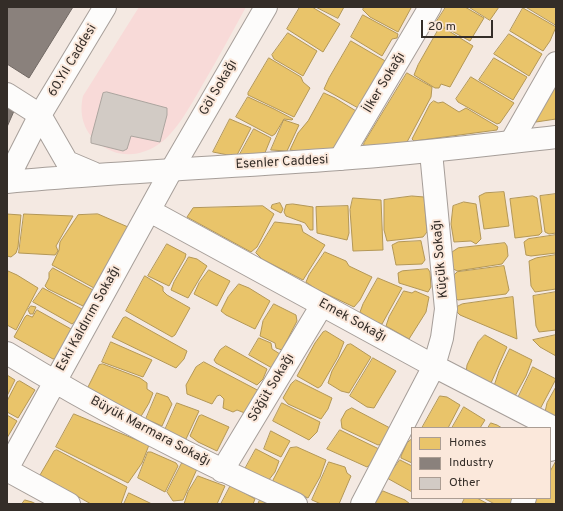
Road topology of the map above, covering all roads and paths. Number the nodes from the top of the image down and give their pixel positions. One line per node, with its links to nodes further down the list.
1 (105, 7): 6 (street, 60.Yıl Caddesi)
2 (266, 7): 11 (street, Göl Sokağı)
3 (430, 7): 10 (street, İlker Sokağı)
4 (556, 63): 8 (street)
5 (7, 94): 6 (street)
6 (40, 115): 12 (street); 13 (street, 60.Yıl Caddesi)
7 (556, 137): 8 (street, Esenler Caddesi)
8 (511, 142): 9 (street, Esenler Caddesi)
9 (431, 152): 10 (street, Esenler Caddesi); 17 (street, Küçük Sokağı)
10 (340, 159): 11 (street, Esenler Caddesi)
11 (172, 169): 12 (street, Esenler Caddesi); 14 (street, Eski Kaldırım Sokağı)
12 (94, 174): 13 (street, Esenler Caddesi)
13 (7, 181)
14 (150, 211): 15 (street, Emek Sokağı); 18 (street, Eski Kaldırım Sokağı)
15 (322, 305): 17 (street, Emek Sokağı); 23 (street, Söğüt Sokağı)
16 (7, 353): 18 (street, Büyük Marmara Sokağı)
17 (434, 366): 19 (street, Emek Sokağı); 26 (street, Küçük Sokağı)
18 (54, 382): 22 (street, Eski Kaldırım Sokağı); 23 (street, Büyük Marmara Sokağı)
19 (556, 429)
20 (556, 439): 21 (street)
21 (551, 448)
22 (7, 470): 24 (street)
23 (222, 471): 25 (street, Büyük Marmara Sokağı)
24 (69, 504)
25 (296, 504)
26 (362, 504)

